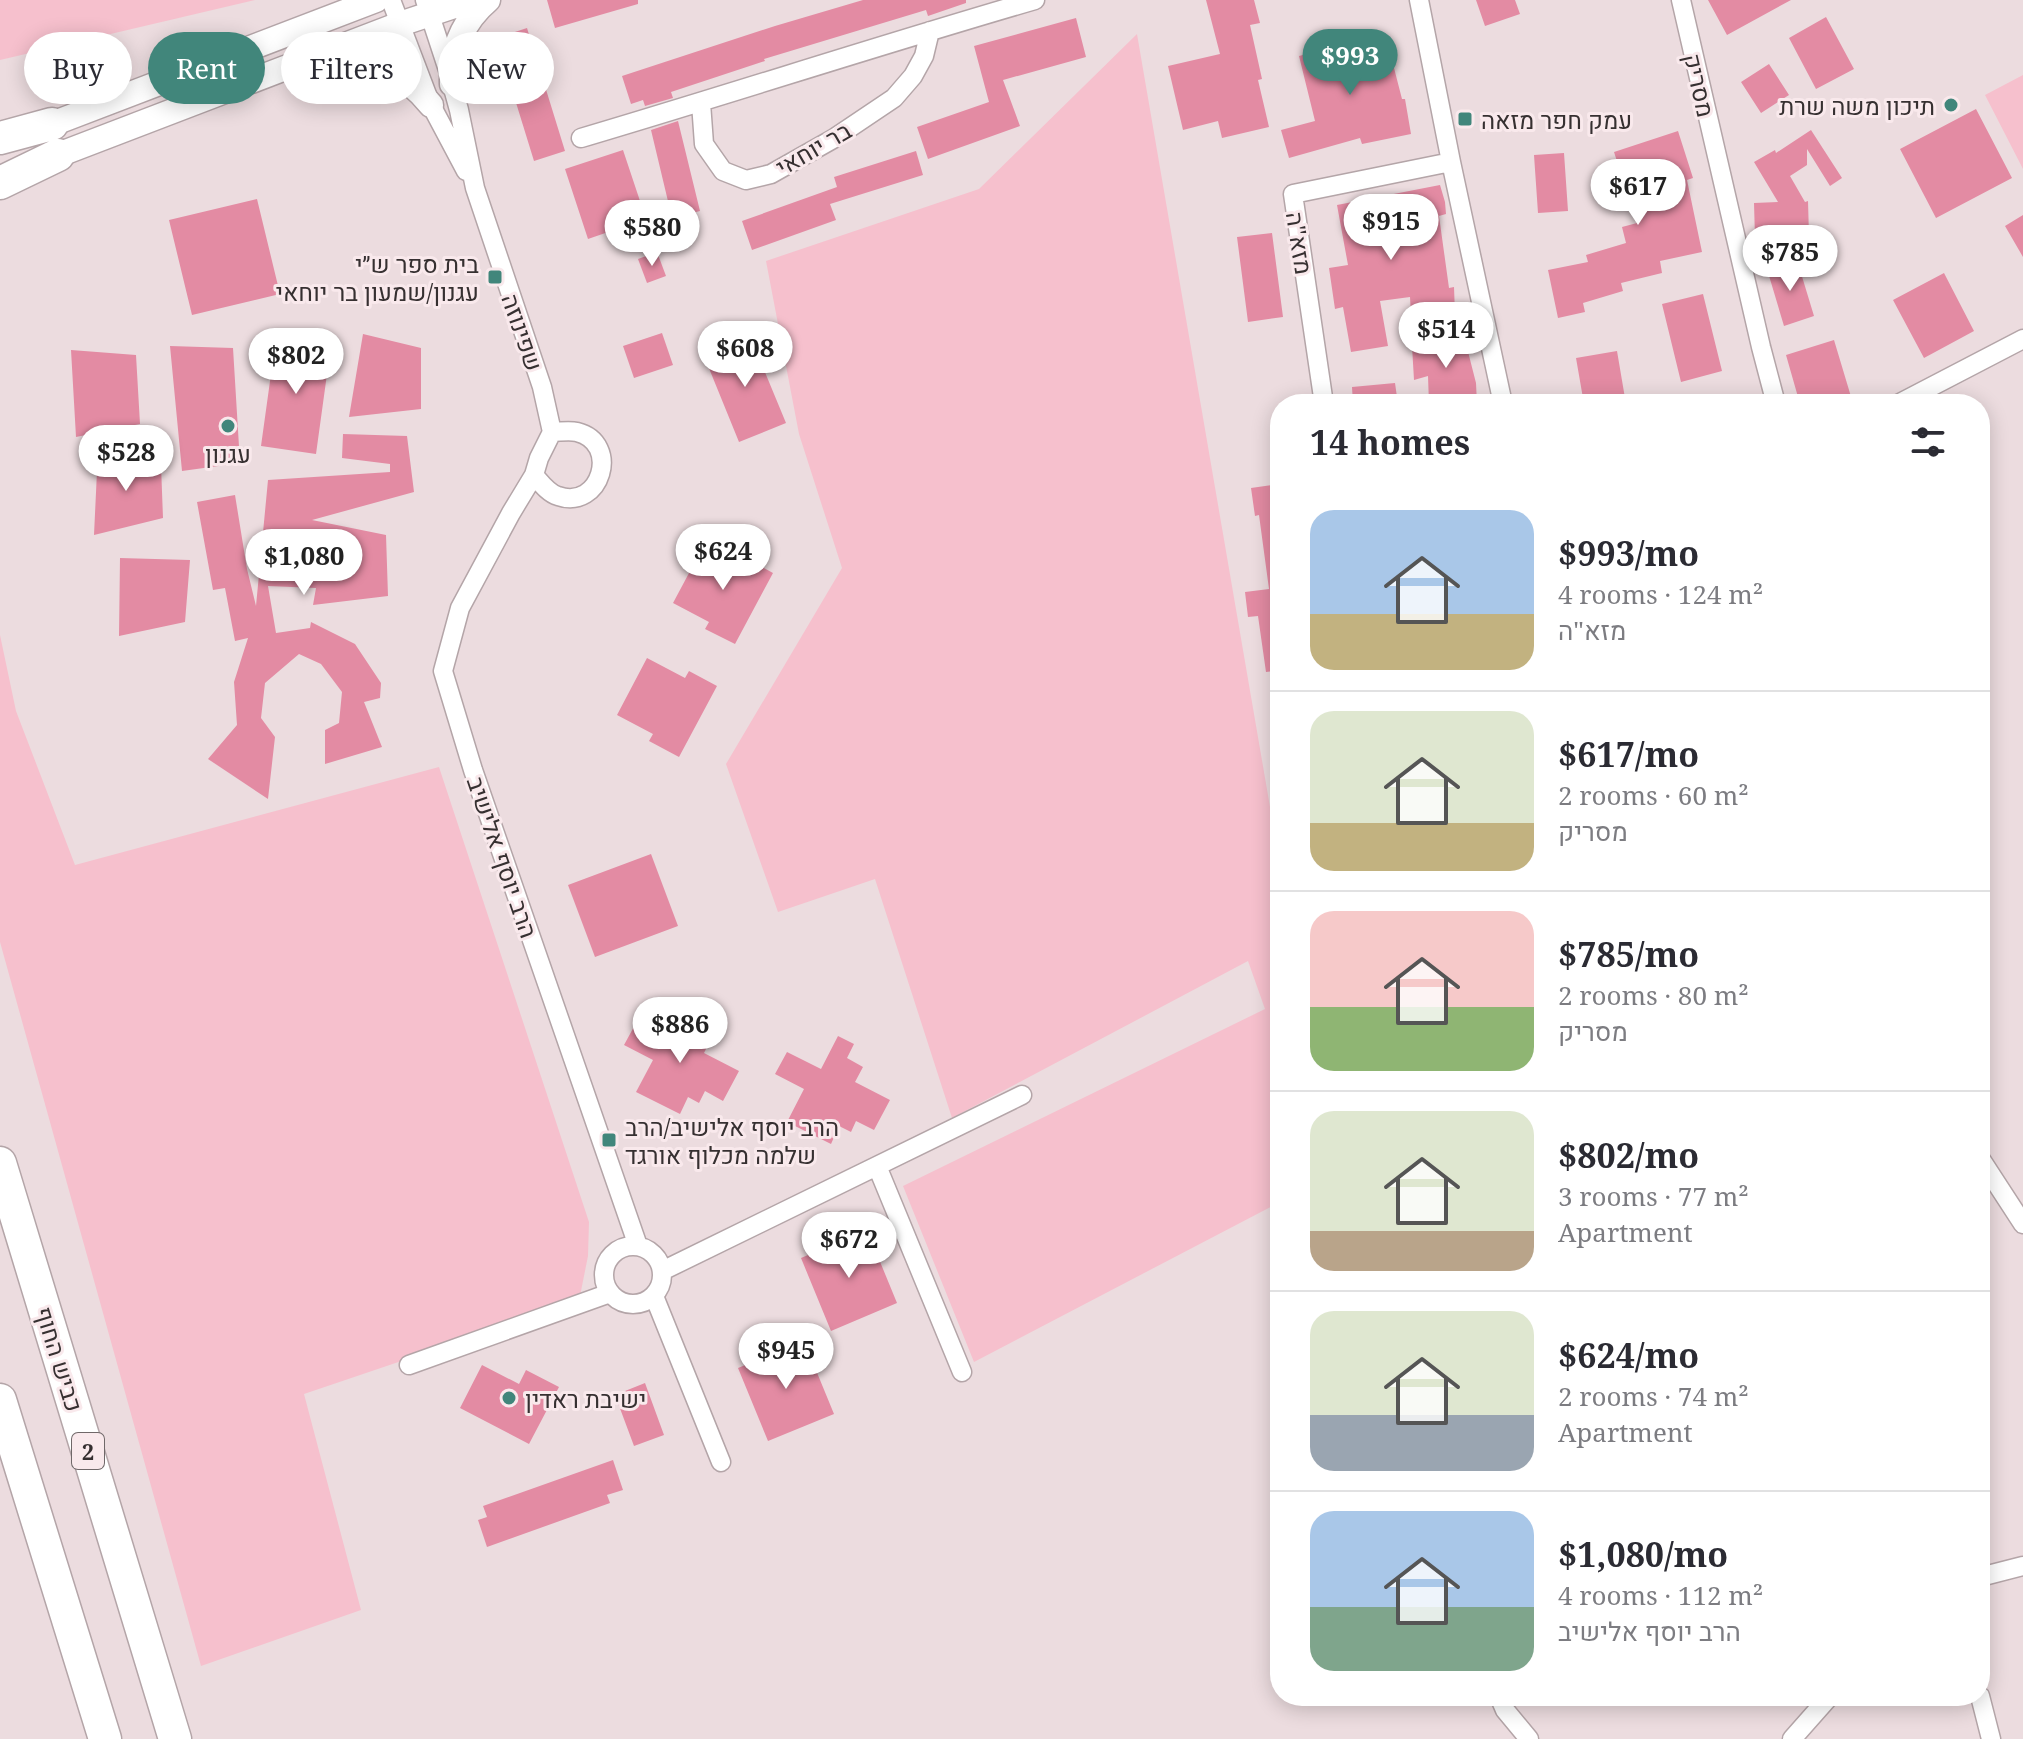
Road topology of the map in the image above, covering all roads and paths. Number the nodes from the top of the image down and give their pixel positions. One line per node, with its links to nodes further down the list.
1 (376, 0): 9 (main road)
2 (391, 0): 10 (street, שפינוזה)
3 (472, 0): 8 (main road)
4 (488, 0): 13 (main road)
5 (1035, 0): 11 (street)
6 (1419, 0): 23 (street)
7 (1681, 0): 29 (street, מסריק)
8 (427, 6): 10 (main road); 14 (street, שפינוזה)
9 (345, 7): 22 (main road)
10 (400, 24): 12 (main road); 19 (street, שפינוזה)
11 (930, 31): 17 (street); 17 (street, בר יוחאי)
12 (379, 32)
13 (462, 32)
14 (438, 40)
15 (281, 67): 22 (main road)
16 (422, 94): 19 (main road)
17 (701, 103): 21 (street)
18 (456, 104): 25 (street, שפינוזה)
19 (431, 105): 25 (street, שפינוזה)
20 (0, 138): 22 (highway)
21 (581, 138)
22 (55, 140): 24 (highway)
23 (1451, 162): 27 (street, מזא"ה); 28 (street)
24 (0, 183)
25 (475, 188): 31 (street, שפינוזה)
26 (2023, 339): 30 (street)
27 (1323, 394)
28 (1501, 394)
29 (1773, 394)
30 (1917, 394)
31 (552, 432): 32 (street); 32 (street)
32 (534, 475): 38 (street, הרב יוסף אלישיב)
33 (1022, 1095): 35 (street)
34 (0, 1163): 52 (highway, כביש החוף / 2)
35 (877, 1166): 39 (street); 43 (street)
36 (1990, 1173): 37 (street)
37 (2023, 1224)
38 (638, 1246): 39 (street); 40 (street)
39 (662, 1271): 41 (street)
40 (610, 1293): 41 (street); 42 (street)
41 (654, 1296): 45 (street)
42 (409, 1365)
43 (962, 1372)
44 (0, 1400): 51 (highway)
45 (721, 1462)
46 (2023, 1566): 47 (street)
47 (1990, 1574)
48 (1503, 1706): 53 (street)
49 (1821, 1706): 54 (street)
50 (1983, 1706): 55 (street)
51 (105, 1739)
52 (175, 1739)
53 (1529, 1739)
54 (1792, 1739)
55 (1991, 1739)

